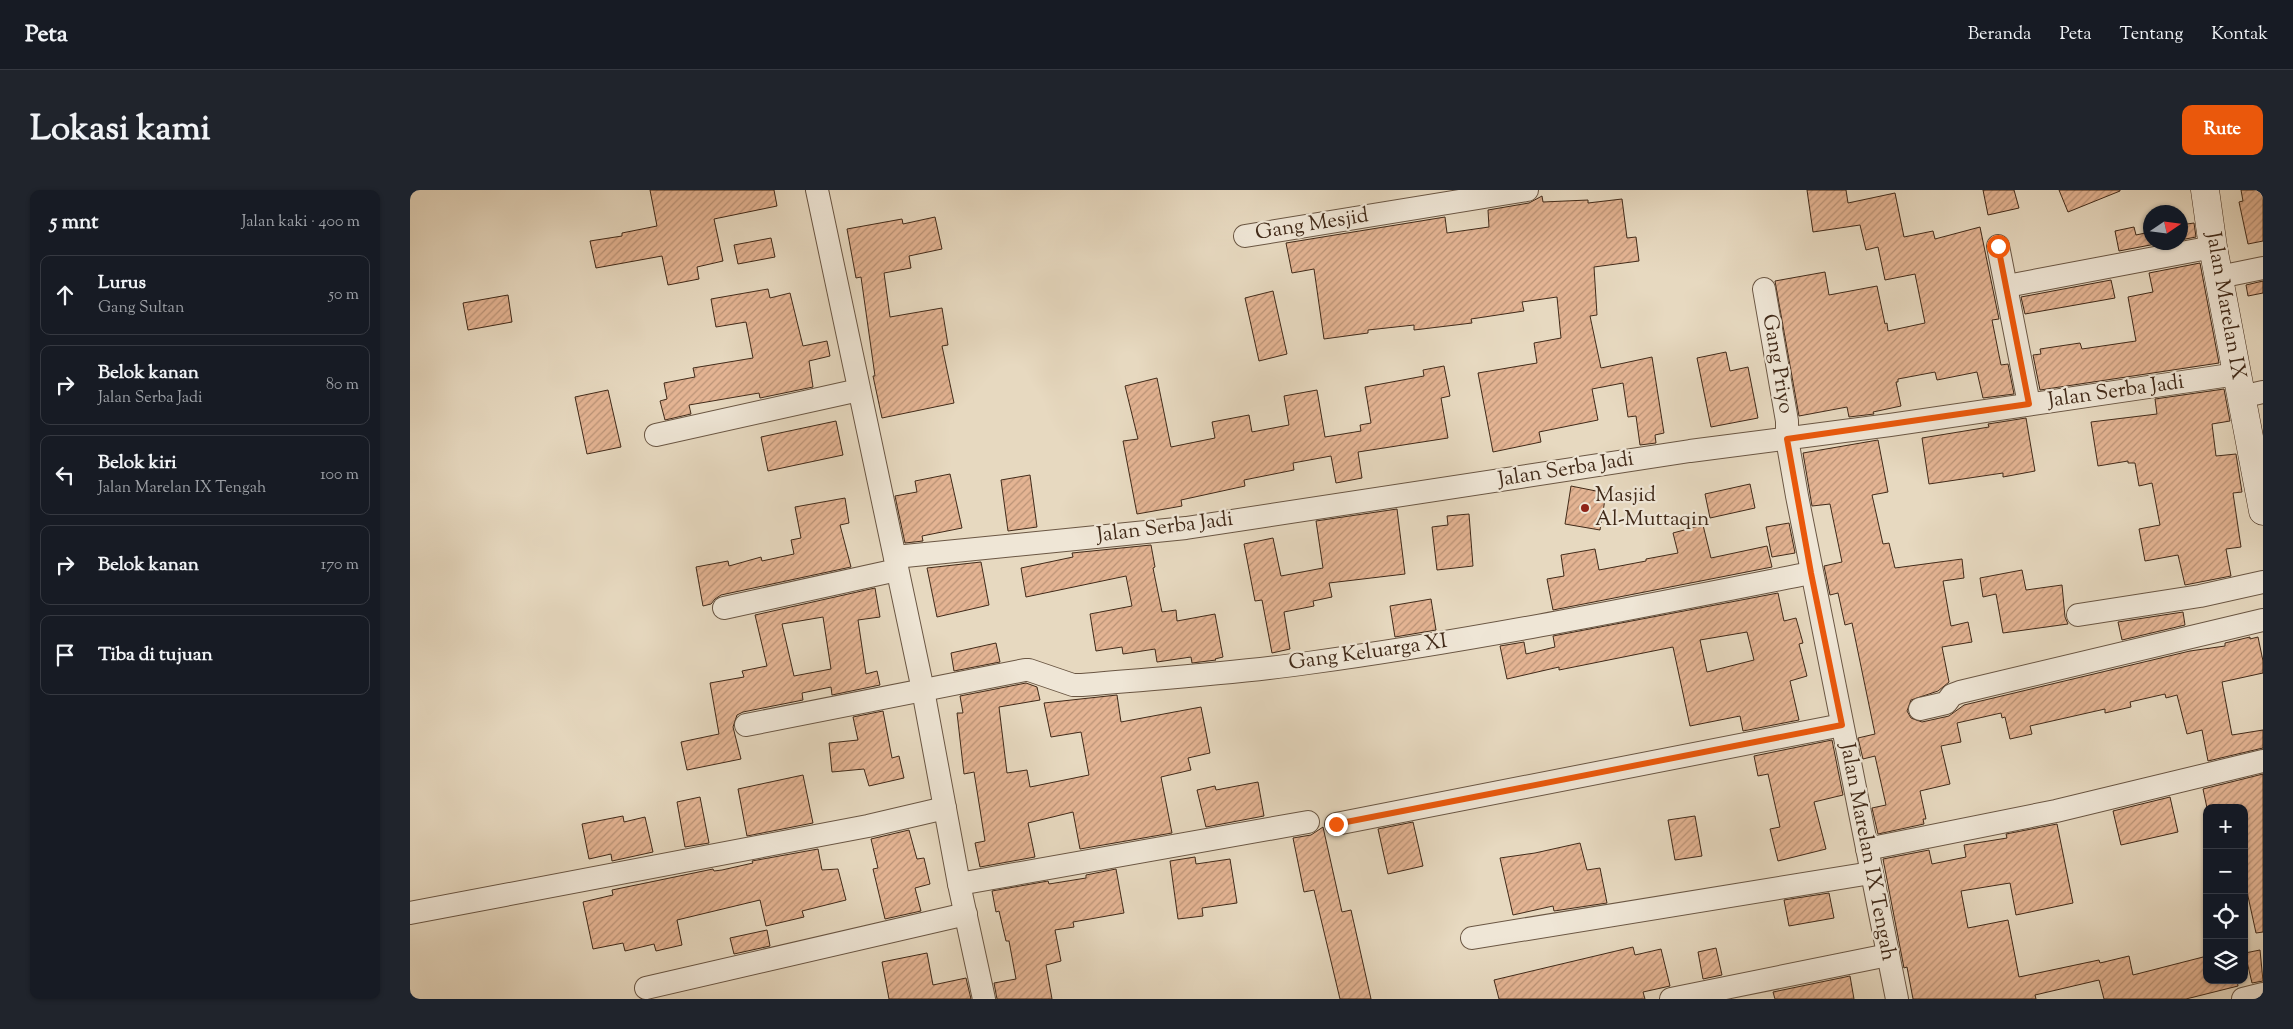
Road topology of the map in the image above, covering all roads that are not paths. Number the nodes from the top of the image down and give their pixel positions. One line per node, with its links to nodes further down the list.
1 (817, 190): 12 (street)
2 (1527, 190): 4 (street, Gang Mesjid)
3 (2205, 190): 6 (main road, Jalan Marelan IX)
4 (1245, 236)
5 (1998, 246): 9 (street)
6 (2213, 246): 8 (main road, Jalan Marelan IX); 9 (street)
7 (2263, 268): 8 (street)
8 (2219, 277): 11 (main road, Jalan Marelan IX)
9 (2007, 286): 13 (street)
10 (1764, 289): 15 (street, Gang Priyo)
11 (2247, 388): 13 (street, Jalan Serba Jadi); 16 (main road, Jalan Marelan IX)
12 (860, 390): 14 (street); 17 (street)
13 (2029, 404): 15 (street, Jalan Serba Jadi)
14 (656, 435)
15 (1787, 439): 17 (street, Jalan Serba Jadi); 18 (street, Jalan Marelan IX Tengah)
16 (2263, 511)
17 (896, 563): 20 (street, Jalan Serba Jadi); 23 (street)
18 (1811, 573): 23 (street, Gang Keluarga XI); 26 (street, Jalan Marelan IX Tengah)
19 (2263, 582): 21 (street)
20 (724, 608)
21 (2078, 615)
22 (2263, 620): 24 (street)
23 (923, 690): 25 (street, Gang Keluarga XI); 28 (street)
24 (1920, 709)
25 (746, 725)
26 (1842, 725): 30 (street); 31 (street, Jalan Marelan IX Tengah)
27 (2263, 761): 31 (street)
28 (945, 808): 33 (street); 34 (street)
29 (1308, 822): 33 (street)
30 (1336, 824)
31 (1867, 849): 32 (street, Jalan Marelan IX Tengah)
32 (1871, 873): 36 (street); 37 (street, Jalan Marelan IX Tengah)
33 (959, 884): 35 (street)
34 (410, 913)
35 (966, 914): 38 (street); 40 (street)
36 (1472, 938)
37 (1888, 955): 41 (street); 42 (street, Jalan Marelan IX Tengah)
38 (646, 988)
39 (2263, 994): 43 (street)
40 (984, 999)
41 (1671, 999)
42 (1896, 999)
43 (2243, 999)

